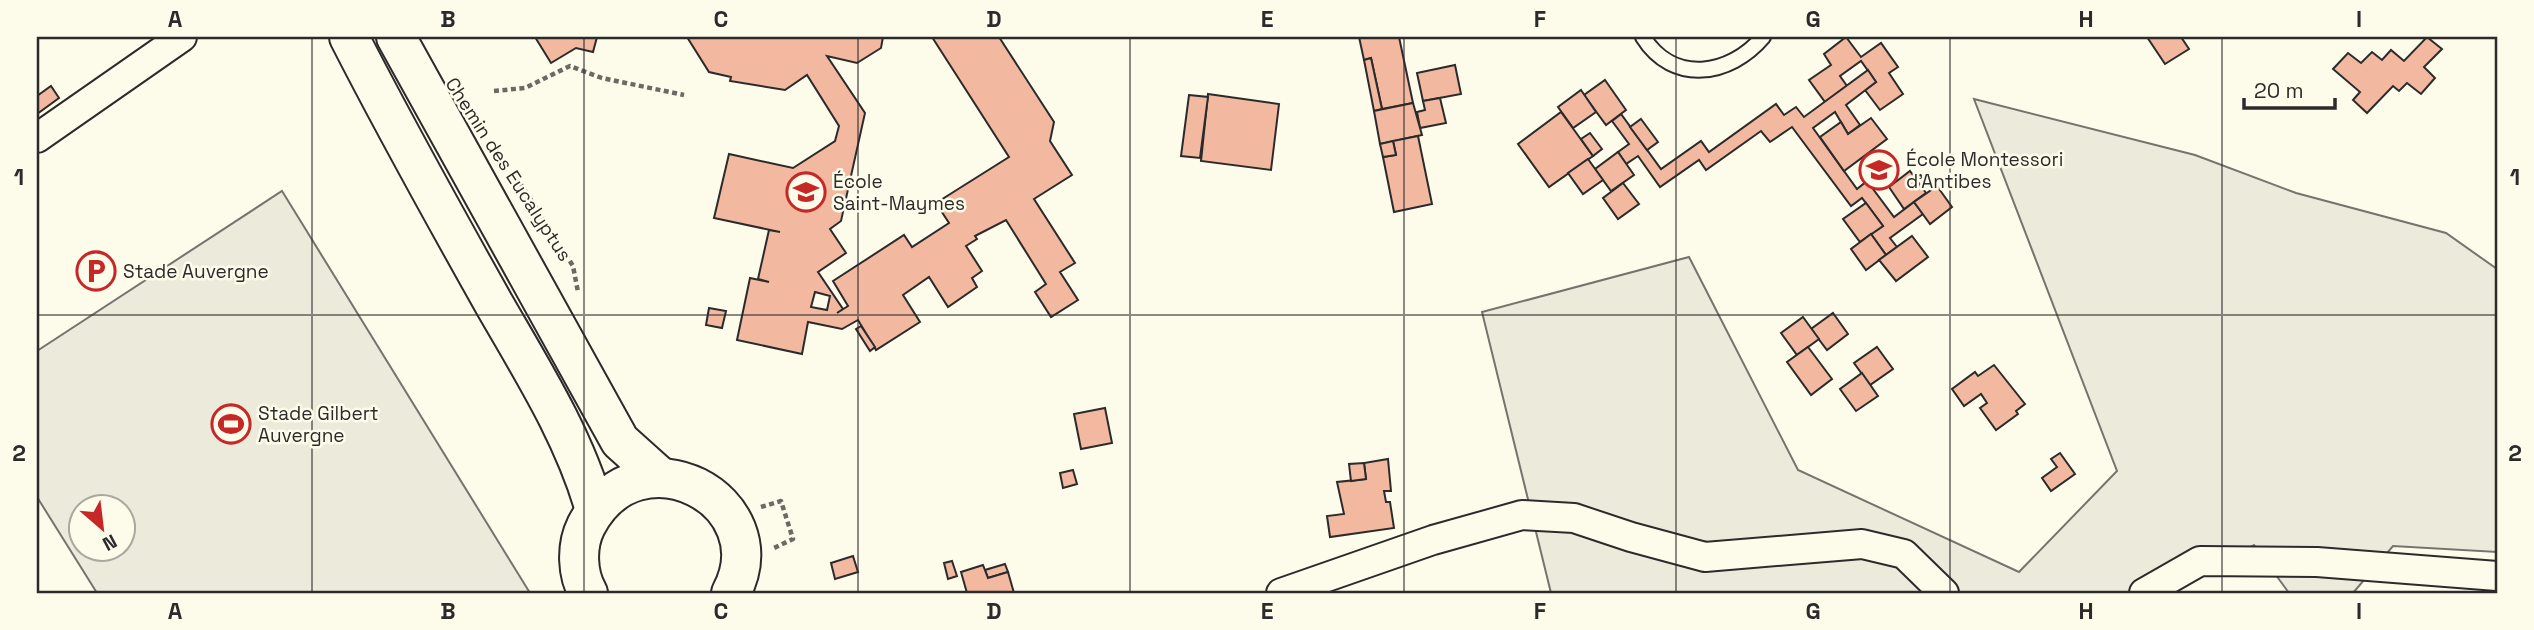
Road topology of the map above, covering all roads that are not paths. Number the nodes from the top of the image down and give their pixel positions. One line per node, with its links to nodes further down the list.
1 (182, 37): 6 (street)
2 (349, 37): 8 (main road)
3 (396, 37): 7 (main road, Chemin des Eucalyptus)
4 (1643, 37): 5 (lane)
5 (1763, 37)
6 (37, 138)
7 (659, 476): 8 (main road); 11 (main road)
8 (595, 510): 10 (main road)
9 (2497, 576): 14 (street)
10 (588, 593)
11 (731, 593)
12 (1281, 593): 13 (street)
13 (1944, 593)
14 (2144, 593)

